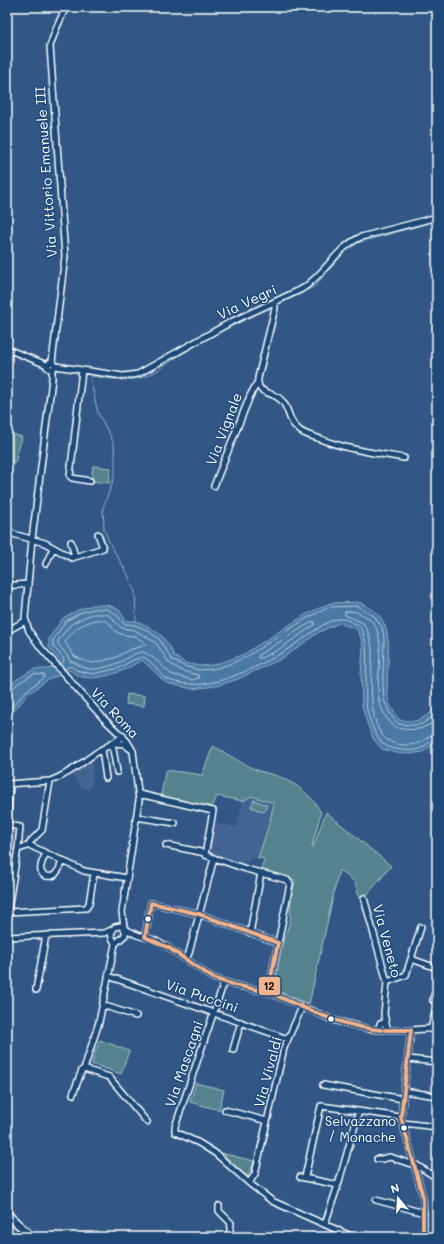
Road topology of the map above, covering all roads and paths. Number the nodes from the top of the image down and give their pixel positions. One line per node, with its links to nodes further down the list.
1 (66, 7): 5 (street, Via Vittorio Emanuele III)
2 (437, 217): 3 (street, Via Vegri)
3 (274, 302): 6 (street, Via Vegri); 7 (street, Via Vignale)
4 (7, 349): 5 (street, Via Vegri)
5 (52, 366): 6 (street, Via Vegri); 13 (street, Via Vittorio Emanuele III)
6 (82, 370): 9 (street)
7 (257, 383): 8 (street, Via Vignale); 10 (street, Via Vignale)
8 (404, 458)
9 (90, 481)
10 (214, 486)
11 (7, 529): 13 (street)
12 (98, 534): 16 (street)
13 (32, 539): 15 (street); 18 (street, Via Vittorio Emanuele III)
14 (71, 542): 16 (street)
15 (53, 548): 16 (street); 17 (street)
16 (75, 557)
17 (46, 564)
18 (27, 584): 19 (street); 20 (street, Via Vittorio Emanuele III)
19 (7, 586)
20 (26, 623): 21 (street); 22 (street, Via Roma)
21 (7, 630)
22 (123, 736): 23 (street, Via Roma); 24 (street)
23 (127, 741): 25 (street); 27 (street, Via Roma)
24 (113, 743): 25 (street); 26 (street); 28 (street)
25 (120, 743): 27 (street)
26 (102, 749): 29 (street); 30 (street)
27 (133, 751): 32 (street, Via Roma)
28 (116, 772)
29 (106, 778)
30 (50, 781): 31 (street); 35 (street)
31 (8, 784): 37 (street)
32 (139, 794): 33 (street, Via Roma); 39 (street)
33 (136, 817): 34 (street); 44 (street, Via Roma)
34 (175, 823)
35 (29, 845): 37 (street); 38 (street)
36 (166, 845): 39 (street)
37 (18, 848): 47 (street)
38 (46, 853): 41 (street); 41 (street)
39 (205, 853): 40 (street)
40 (214, 858): 43 (street); 48 (street)
41 (62, 860): 42 (street)
42 (94, 873): 44 (street); 47 (street)
43 (261, 873): 53 (street); 60 (street)
44 (127, 878): 46 (street, Via Roma)
45 (364, 898): 66 (street, Via Veneto)
46 (122, 912): 50 (street, Via Roma); 51 (street, Via Roma)
47 (7, 914)
48 (199, 914): 53 (street); 58 (street); 61 (street)
49 (421, 927): 66 (street)
50 (124, 928): 51 (street); 55 (street); 57 (street)
51 (114, 929): 52 (street); 59 (street)
52 (106, 933): 54 (street); 59 (street)
53 (250, 933): 60 (street)
54 (46, 935): 56 (street); 68 (street)
55 (137, 935): 57 (street); 58 (street)
56 (7, 937)
57 (124, 937): 59 (street)
58 (145, 937): 61 (street)
59 (114, 940): 64 (street)
60 (278, 943): 69 (street)
61 (186, 959): 65 (street)
62 (414, 960): 63 (street)
63 (437, 968)
64 (108, 976): 72 (street); 74 (street, Via Puccini)
65 (224, 982): 69 (street); 74 (street, Via Mascagni)
66 (387, 982): 77 (street, Via Veneto)
67 (437, 985): 70 (street)
68 (36, 990)
69 (268, 992): 73 (street)
70 (437, 1001)
71 (437, 1004): 79 (street)
72 (102, 1005): 75 (street); 85 (street)
73 (302, 1007): 77 (street); 81 (street, Via Vivaldi)
74 (214, 1012): 76 (street, Via Puccini); 103 (street, Via Mascagni)
75 (136, 1016)
76 (241, 1022): 81 (street, Via Puccini); 82 (street)
77 (383, 1026): 80 (street)
78 (437, 1028): 79 (street)
79 (431, 1029): 80 (street)
80 (410, 1030): 83 (street)
81 (288, 1039): 94 (street, Via Vivaldi)
82 (233, 1050)
83 (408, 1058): 84 (street); 87 (street)
84 (437, 1062)
85 (84, 1069): 88 (street); 95 (street)
86 (323, 1085): 90 (street)
87 (404, 1091): 89 (street); 90 (street)
88 (73, 1094)
89 (437, 1096)
90 (403, 1099): 93 (street)
91 (225, 1110): 94 (street, Via Vivaldi)
92 (359, 1111): 93 (street); 104 (street); 104 (street)
93 (401, 1117): 96 (street)
94 (267, 1121): 103 (street, Via Vivaldi)
95 (147, 1122)
96 (403, 1123): 97 (street); 99 (street)
97 (437, 1127)
98 (377, 1159): 99 (street)
99 (414, 1163): 100 (street); 101 (street)
100 (427, 1172): 101 (street); 102 (street)
101 (418, 1177): 107 (street)
102 (437, 1178)
103 (249, 1184): 109 (street)
104 (338, 1184): 109 (street)
105 (376, 1200): 107 (street)
106 (219, 1206): 111 (street)
107 (424, 1213): 113 (street)
108 (7, 1214): 110 (main road)
109 (325, 1224): 112 (street)
110 (32, 1237)
111 (229, 1237)
112 (353, 1237)
113 (423, 1237)

